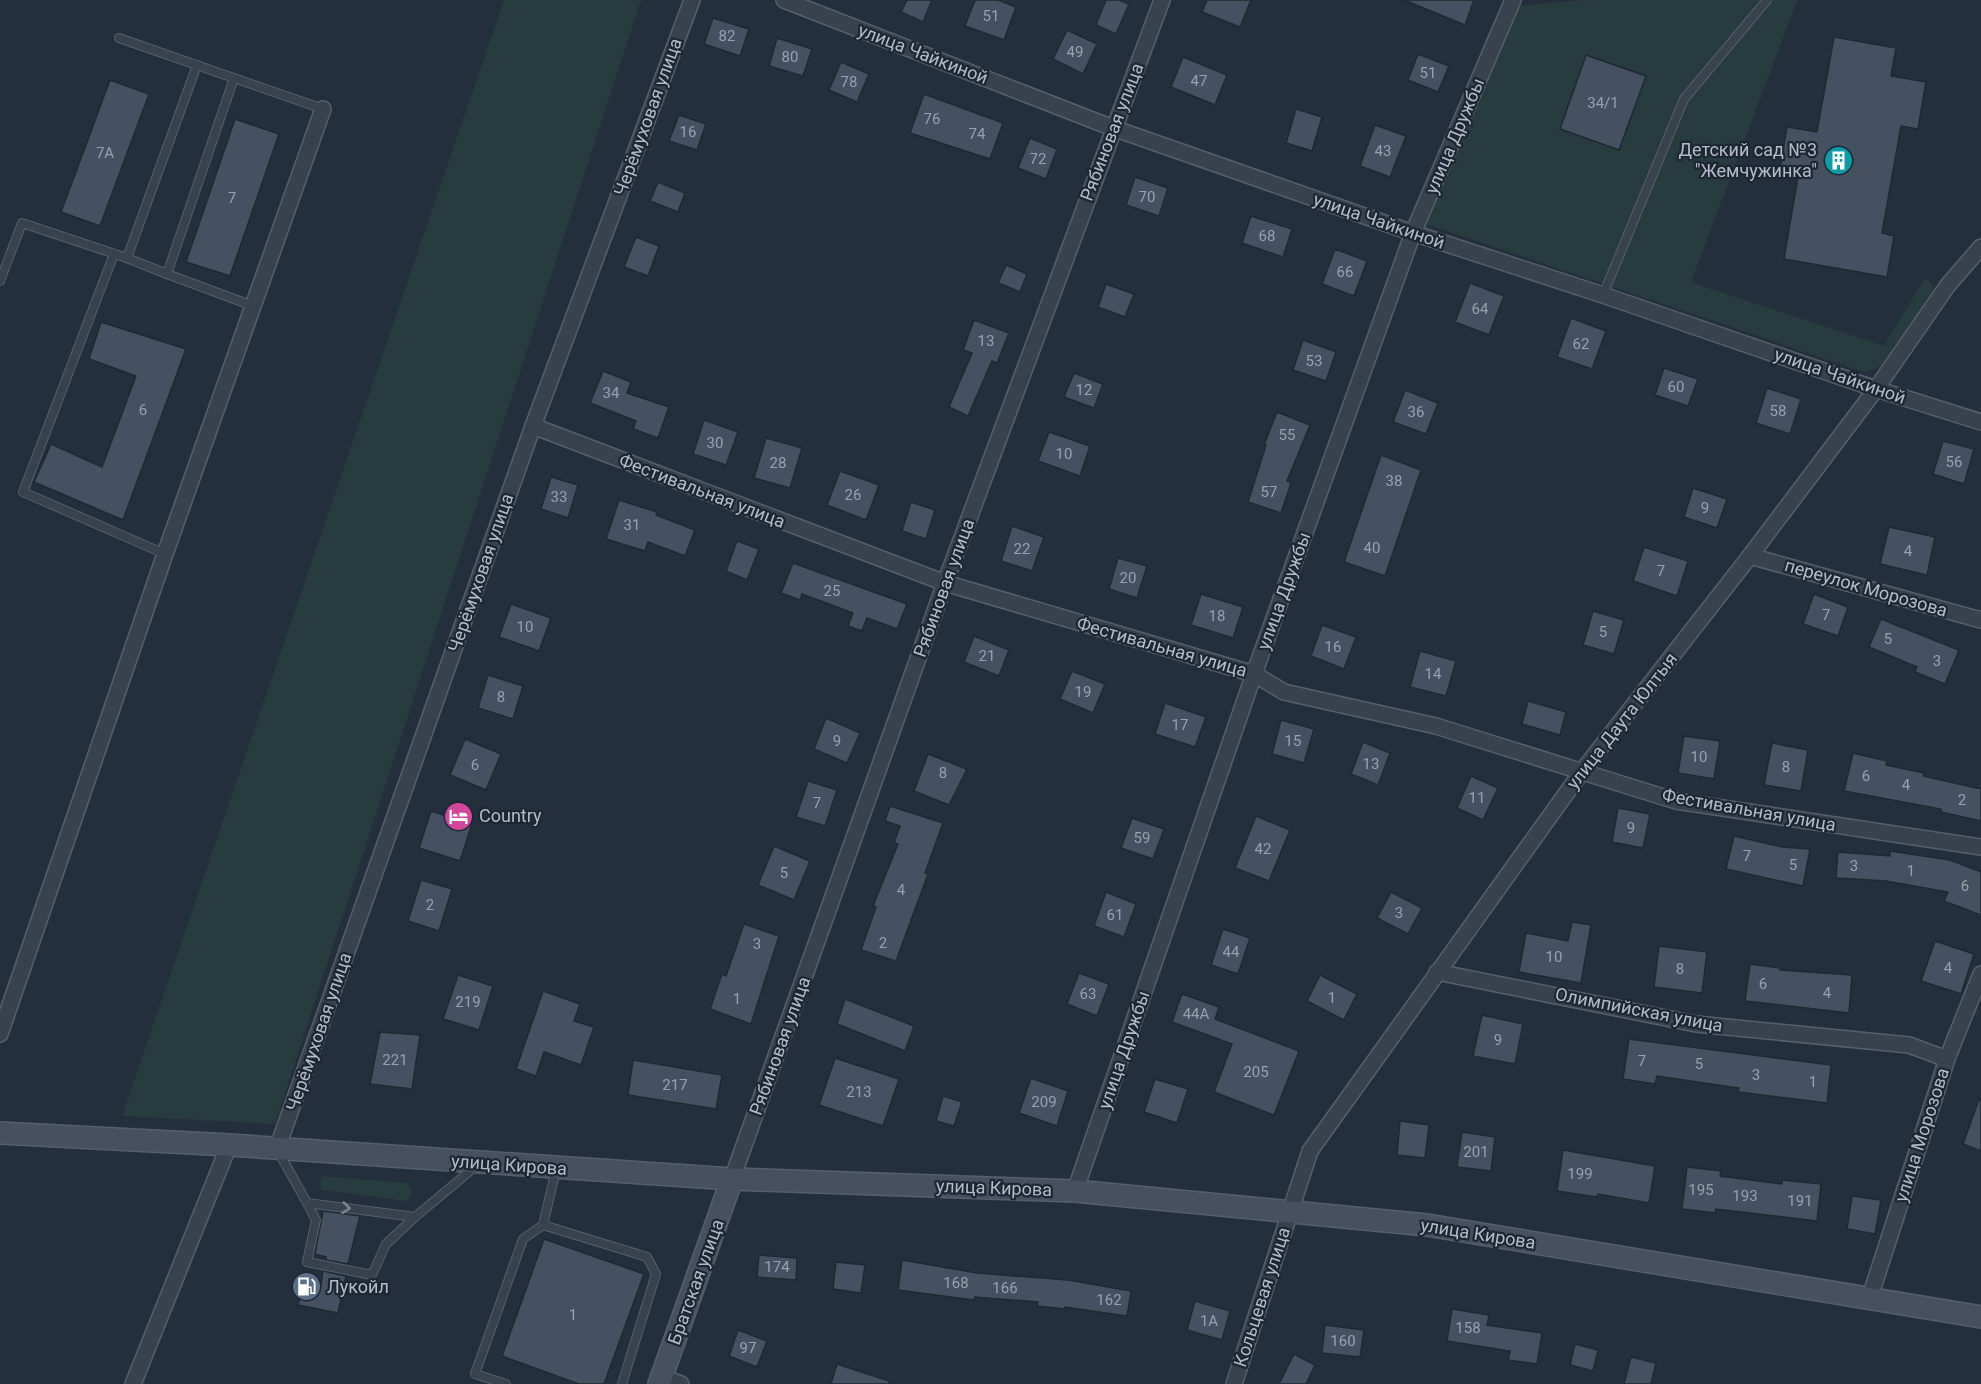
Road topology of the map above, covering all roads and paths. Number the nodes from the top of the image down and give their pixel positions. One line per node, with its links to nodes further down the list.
1 (692, 0): 21 (street, Черёмуховая улица)
2 (784, 0): 10 (street, улица Чайкиной)
3 (1162, 0): 10 (street, Рябиновая улица)
4 (1513, 0): 11 (street, улица Дружбы)
5 (1767, 0): 17 (lane)
6 (119, 38): 7 (lane)
7 (197, 65): 8 (lane); 14 (lane)
8 (234, 78): 9 (lane); 15 (lane)
9 (323, 110): 18 (street)
10 (1113, 128): 11 (street, улица Чайкиной); 24 (street, Рябиновая улица)
11 (1413, 233): 17 (street, улица Чайкиной); 26 (street, улица Дружбы)
12 (1981, 247): 19 (street, улица Даута Юлтыя)
13 (114, 254): 14 (lane); 16 (lane); 22 (lane)
14 (127, 258): 15 (lane)
15 (167, 274): 18 (lane)
16 (0, 281)
17 (1603, 295): 19 (street, улица Чайкиной)
18 (255, 306): 22 (street)
19 (1876, 389): 20 (street, улица Чайкиной); 23 (street, улица Даута Юлтыя)
20 (1981, 422)
21 (533, 426): 24 (street, Фестивальная улица); 35 (street, Черёмуховая улица)
22 (165, 554): 31 (street)
23 (1750, 556): 25 (street, переулок Морозова); 27 (street, улица Даута Юлтыя)
24 (945, 583): 26 (street, Фестивальная улица); 38 (street, Рябиновая улица)
25 (1981, 620)
26 (1254, 674): 27 (street, Фестивальная улица); 39 (street, улица Дружбы)
27 (1582, 770): 28 (street, Фестивальная улица); 29 (street, улица Даута Юлтыя)
28 (1981, 847)
29 (1437, 972): 32 (street, Олимпийская улица); 41 (street, улица Даута Юлтыя)
30 (1981, 974): 32 (street, улица Морозова)
31 (0, 1034)
32 (1947, 1059): 44 (street, улица Морозова)
33 (0, 1133): 34 (main road, улица Кирова)
34 (229, 1145): 35 (main road, улица Кирова); 47 (street)
35 (277, 1149): 36 (main road, улица Кирова); 40 (lane)
36 (479, 1163): 37 (main road, улица Кирова); 42 (lane)
37 (557, 1168): 38 (main road, улица Кирова); 43 (lane)
38 (732, 1179): 39 (main road, улица Кирова); 46 (main road, Братская улица)
39 (1075, 1191): 41 (main road, улица Кирова)
40 (307, 1203): 42 (lane, one-way to 42); 42 (lane)
41 (1291, 1211): 44 (main road, улица Кирова); 50 (street, Кольцевая улица)
42 (415, 1217)
43 (543, 1225): 48 (lane); 49 (lane)
44 (1870, 1297): 45 (main road, улица Кирова)
45 (1981, 1317)
46 (667, 1382)
47 (133, 1384)
48 (506, 1384)
49 (622, 1384)
50 (1234, 1384)

